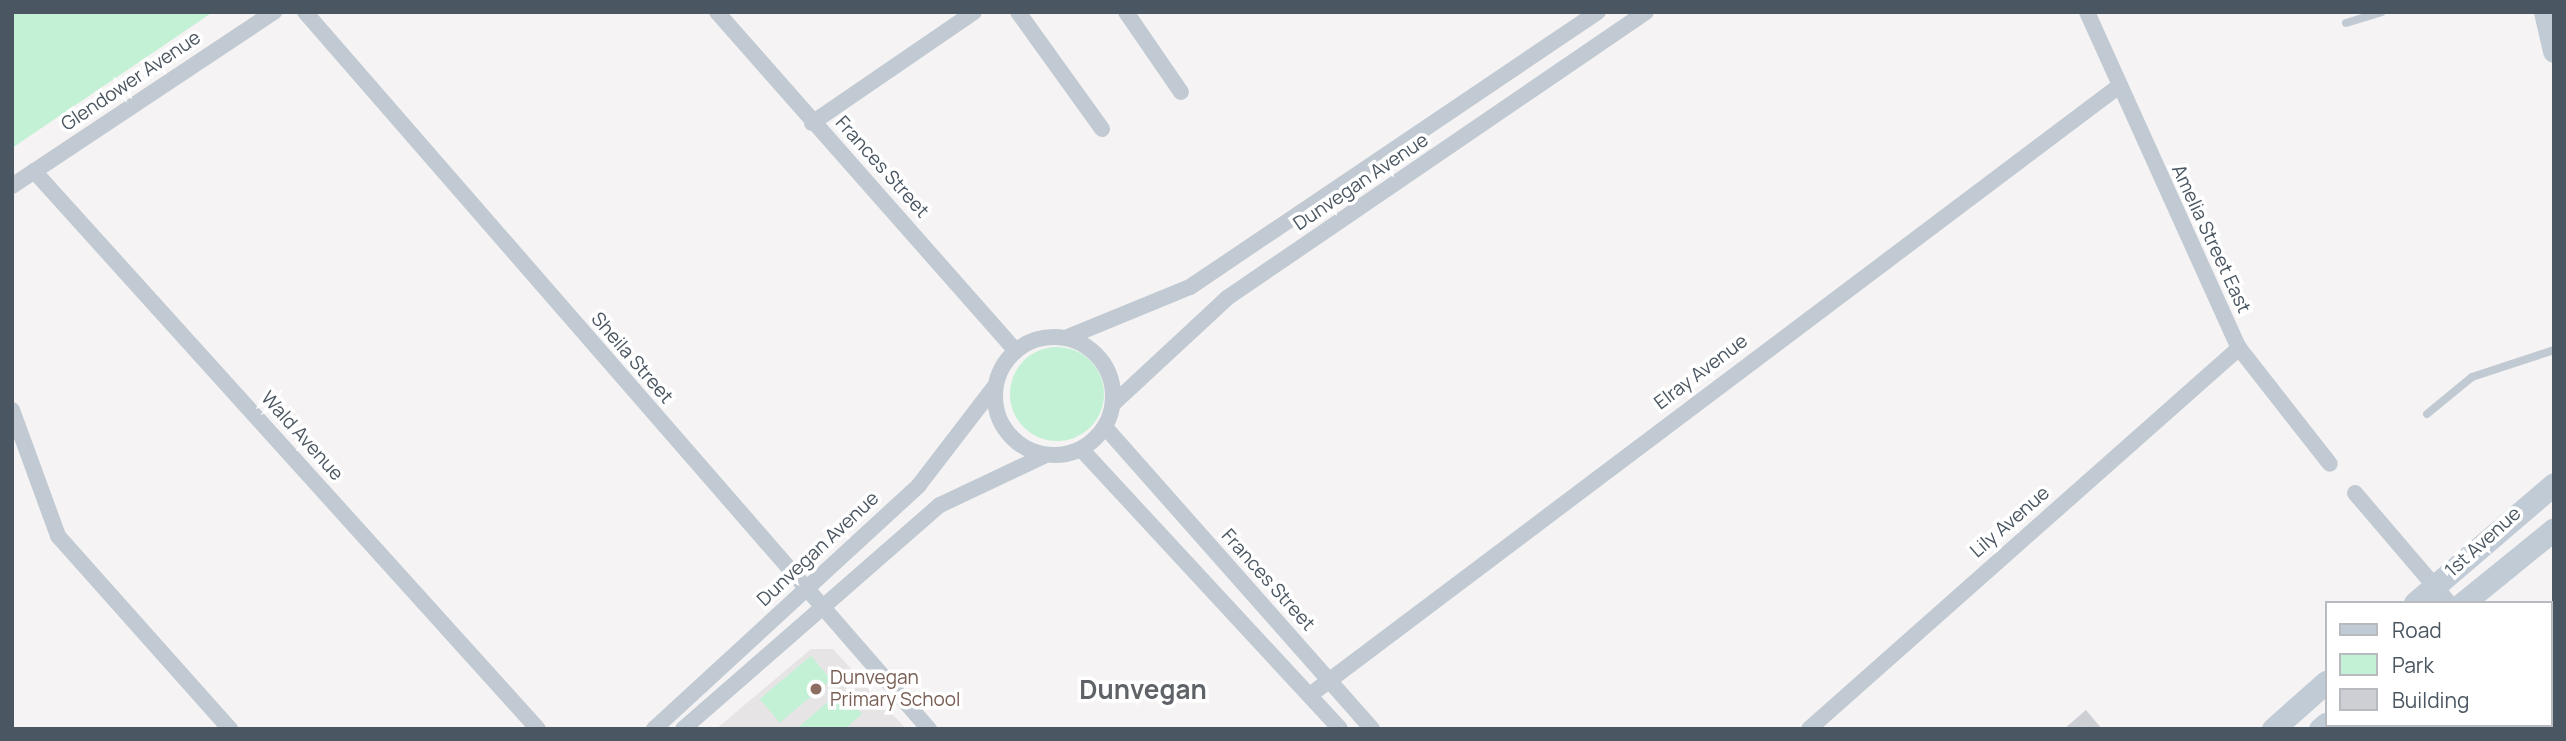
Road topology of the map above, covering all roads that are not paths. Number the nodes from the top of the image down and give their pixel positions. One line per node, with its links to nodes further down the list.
1 (274, 12): 22 (street, Glendower Avenue)
2 (305, 12): 47 (street, Sheila Street)
3 (717, 12): 18 (street, Frances Street)
4 (974, 12): 18 (street)
5 (1018, 12): 20 (street)
6 (1126, 12): 17 (street)
7 (1598, 12): 13 (street, Dunvegan Avenue)
8 (1646, 12): 15 (street, Dunvegan Avenue)
9 (2087, 12): 16 (street, Amelia Street East)
10 (2381, 12): 12 (lane)
11 (2545, 12): 14 (main road)
12 (2346, 23)
13 (1540, 51): 15 (street); 19 (street, Dunvegan Avenue)
14 (2554, 51)
15 (1555, 74): 21 (street, Dunvegan Avenue)
16 (2119, 86): 29 (street, Amelia Street East); 52 (street, Elray Avenue)
17 (1181, 92)
18 (812, 123): 30 (street, Frances Street)
19 (1427, 127): 21 (street); 24 (street, Dunvegan Avenue)
20 (1102, 129)
21 (1443, 151): 25 (street, Dunvegan Avenue)
22 (34, 171): 23 (street, Glendower Avenue); 56 (street, Wald Avenue)
23 (12, 186)
24 (1303, 211): 25 (street); 26 (street, Dunvegan Avenue)
25 (1319, 236): 27 (street, Dunvegan Avenue)
26 (1190, 287): 27 (street); 28 (street, Dunvegan Avenue)
27 (1205, 314): 33 (street, Dunvegan Avenue)
28 (1068, 337): 30 (street); 33 (street)
29 (2239, 348): 39 (street, Amelia Street East); 62 (street, Lily Avenue)
30 (1015, 350): 32 (street)
31 (2554, 350): 35 (lane)
32 (995, 386): 38 (street); 42 (street, Dunvegan Avenue)
33 (1113, 404): 36 (street)
34 (12, 410): 55 (street)
35 (2427, 414)
36 (1104, 428): 37 (street); 52 (street, Frances Street)
37 (1081, 449): 38 (street); 54 (street)
38 (1046, 455): 45 (street)
39 (2330, 464)
40 (2554, 473): 44 (main road)
41 (2554, 484): 44 (main road, 1st Avenue)
42 (919, 485): 45 (street); 47 (street, Dunvegan Avenue)
43 (2355, 493): 48 (street)
44 (2532, 498): 48 (main road, 1st Avenue)
45 (940, 505): 51 (street)
46 (2554, 529): 50 (main road, 1st Avenue)
47 (805, 589): 51 (street, Sheila Street); 57 (street, Dunvegan Avenue)
48 (2442, 594): 49 (main road, 1st Avenue)
49 (2421, 601)
50 (2465, 601)
51 (821, 608): 58 (street); 59 (street, Sheila Street)
52 (1329, 681): 54 (street, Elray Avenue); 61 (street, Frances Street)
53 (2324, 684): 63 (main road)
54 (1310, 695): 60 (street)
55 (230, 729)
56 (538, 729)
57 (654, 729)
58 (683, 729)
59 (929, 729)
60 (1340, 729)
61 (1372, 729)
62 (1810, 729)
63 (2273, 729)

